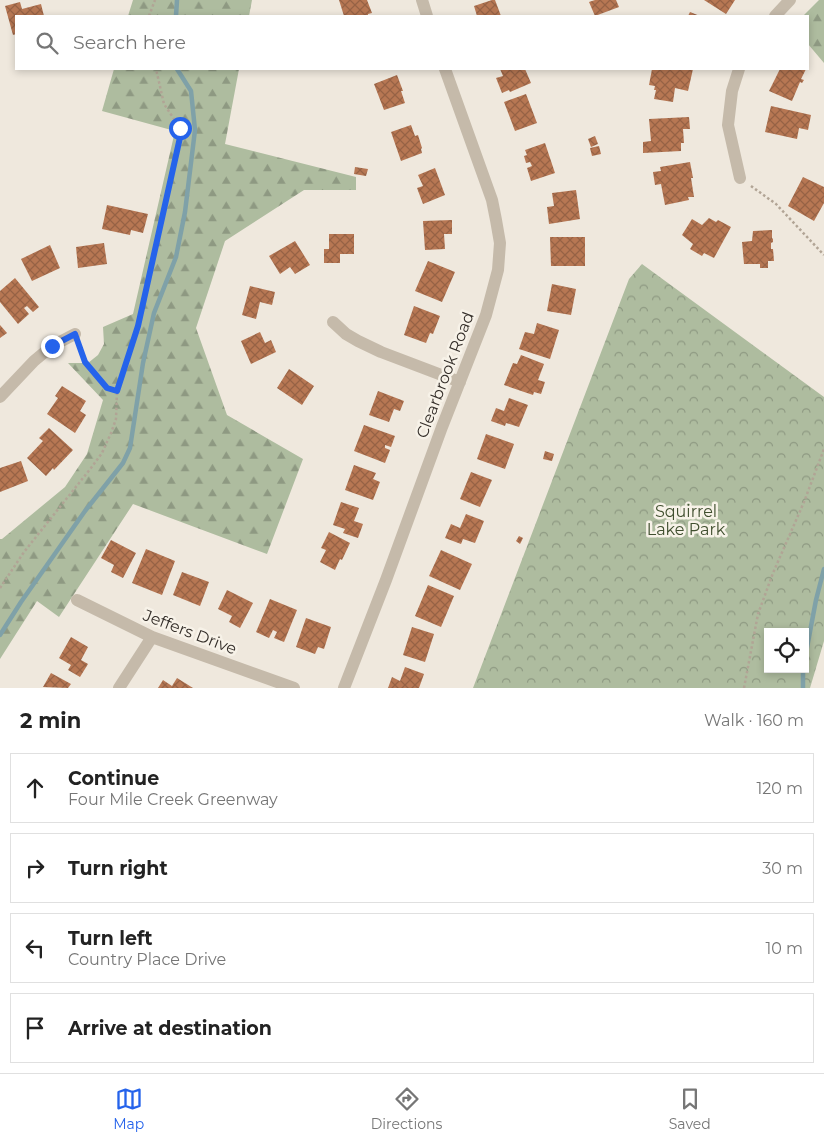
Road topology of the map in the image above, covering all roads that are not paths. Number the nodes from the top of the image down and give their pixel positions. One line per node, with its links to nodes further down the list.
1 (422, 0): 3 (street)
2 (790, 0): 4 (street)
3 (427, 15)
4 (776, 15)
5 (445, 70): 10 (street, Clearbrook Road)
6 (739, 70): 7 (street)
7 (740, 178)
8 (333, 322): 10 (street)
9 (75, 334): 11 (street)
10 (460, 382): 16 (street, Clearbrook Road)
11 (0, 397)
12 (77, 600): 13 (street, Jeffers Drive)
13 (152, 636): 14 (street); 15 (street, Jeffers Drive)
14 (119, 688)
15 (294, 688)
16 (344, 688)

